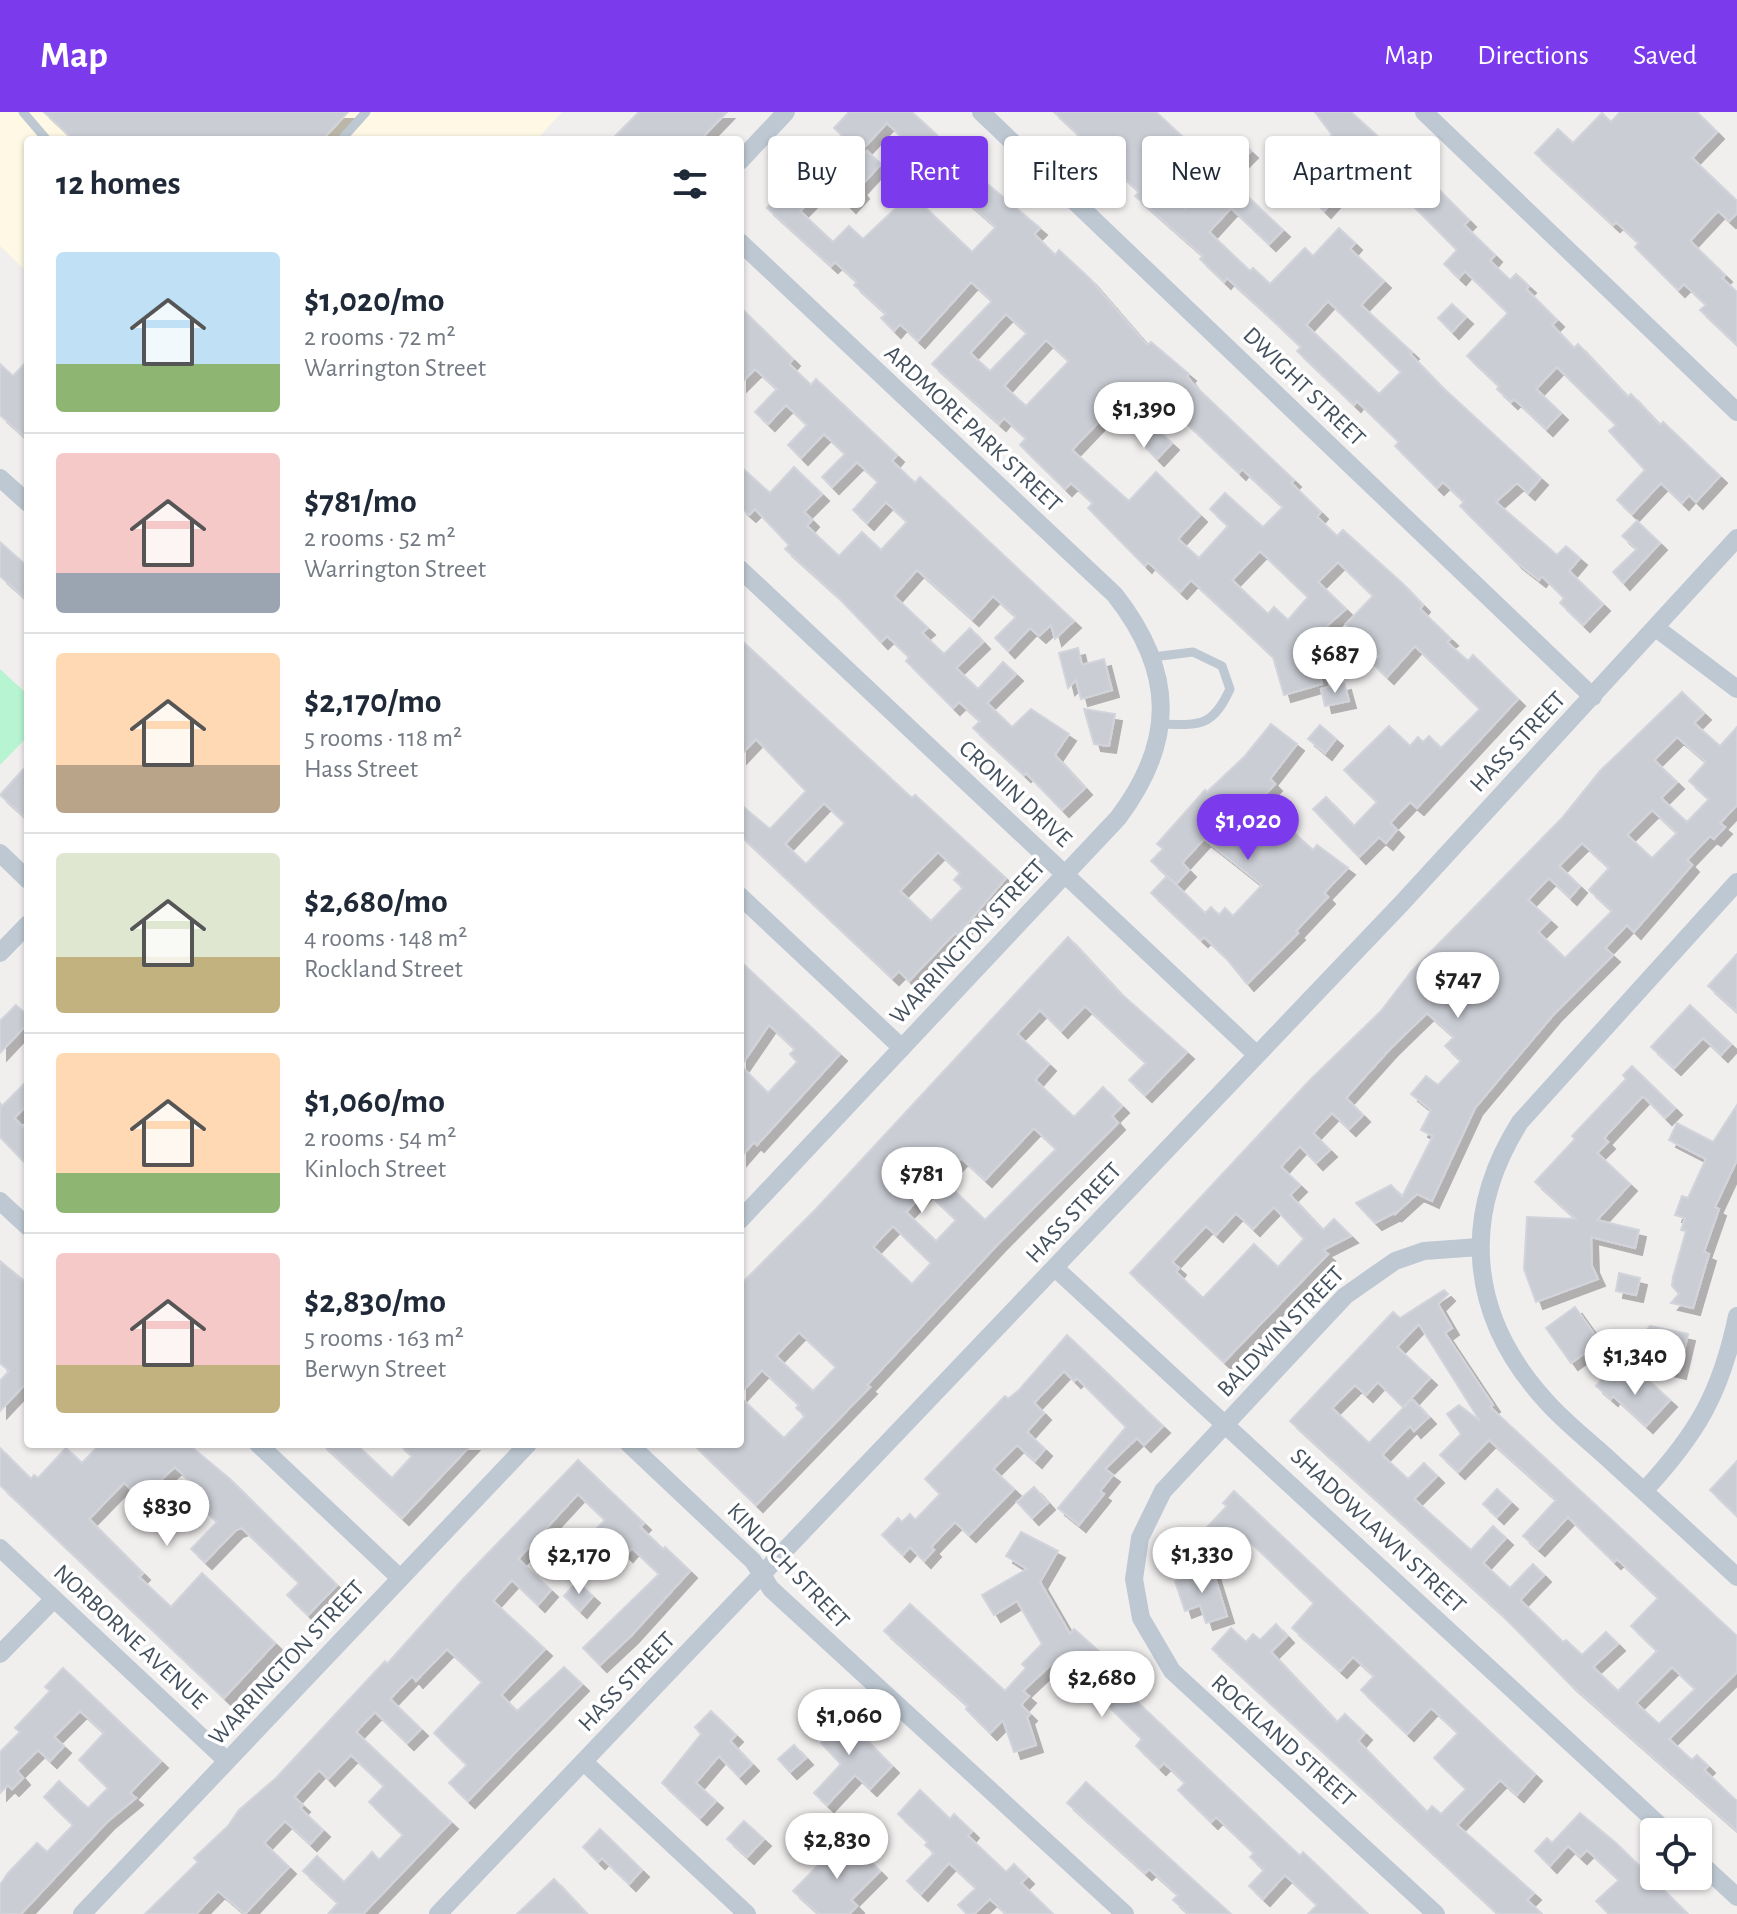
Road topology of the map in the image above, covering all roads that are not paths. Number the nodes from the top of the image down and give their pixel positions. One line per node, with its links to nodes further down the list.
1 (23, 112): 6 (lane)
2 (366, 112): 7 (lane)
3 (786, 112): 8 (street)
4 (981, 112): 18 (street, DWIGHT STREET)
5 (1424, 112): 10 (street)
6 (44, 136)
7 (345, 136)
8 (744, 157)
9 (744, 246): 16 (street, ARDMORE PARK STREET)
10 (1737, 412)
11 (0, 478): 12 (street)
12 (24, 499)
13 (1737, 538): 15 (street, HASS STREET)
14 (744, 573): 21 (street, CRONIN DRIVE)
15 (1656, 628): 17 (street); 18 (street, HASS STREET)
16 (1154, 661): 19 (street, WARRINGTON STREET); 19 (lane)
17 (1737, 689)
18 (1593, 697): 28 (street, HASS STREET)
19 (1160, 724): 21 (street, WARRINGTON STREET)
20 (0, 853): 22 (street)
21 (1065, 874): 27 (street, WARRINGTON STREET); 28 (street, CRONIN DRIVE)
22 (24, 876)
23 (1737, 882): 32 (street)
24 (744, 900): 27 (street)
25 (24, 928): 26 (street)
26 (0, 953)
27 (902, 1048): 30 (street, WARRINGTON STREET)
28 (1257, 1055): 33 (street, HASS STREET)
29 (0, 1201): 31 (street)
30 (744, 1216)
31 (24, 1223)
32 (1479, 1247): 35 (street, BALDWIN STREET); 39 (street)
33 (1055, 1268): 35 (street, SHADOWLAWN STREET); 41 (street, HASS STREET)
34 (1737, 1316): 39 (street)
35 (1227, 1423): 44 (street, BALDWIN STREET); 49 (street, SHADOWLAWN STREET)
36 (262, 1448): 43 (street)
37 (524, 1448): 43 (street, WARRINGTON STREET)
38 (633, 1448): 41 (street, KINLOCH STREET)
39 (1644, 1491): 42 (street)
40 (0, 1548): 45 (street, NORBORNE AVENUE)
41 (762, 1575): 48 (street, HASS STREET); 55 (street, KINLOCH STREET)
42 (1737, 1577)
43 (400, 1578): 47 (street, WARRINGTON STREET)
44 (1134, 1579): 56 (street, ROCKLAND STREET)
45 (54, 1599): 46 (street); 47 (street, NORBORNE AVENUE)
46 (0, 1654)
47 (227, 1761): 52 (street, WARRINGTON STREET)
48 (584, 1762): 53 (street, HASS STREET); 54 (street)
49 (1652, 1818)
50 (1712, 1874): 51 (street)
51 (1737, 1897)
52 (82, 1914)
53 (438, 1914)
54 (747, 1914)
55 (1125, 1914)
56 (1436, 1914)

